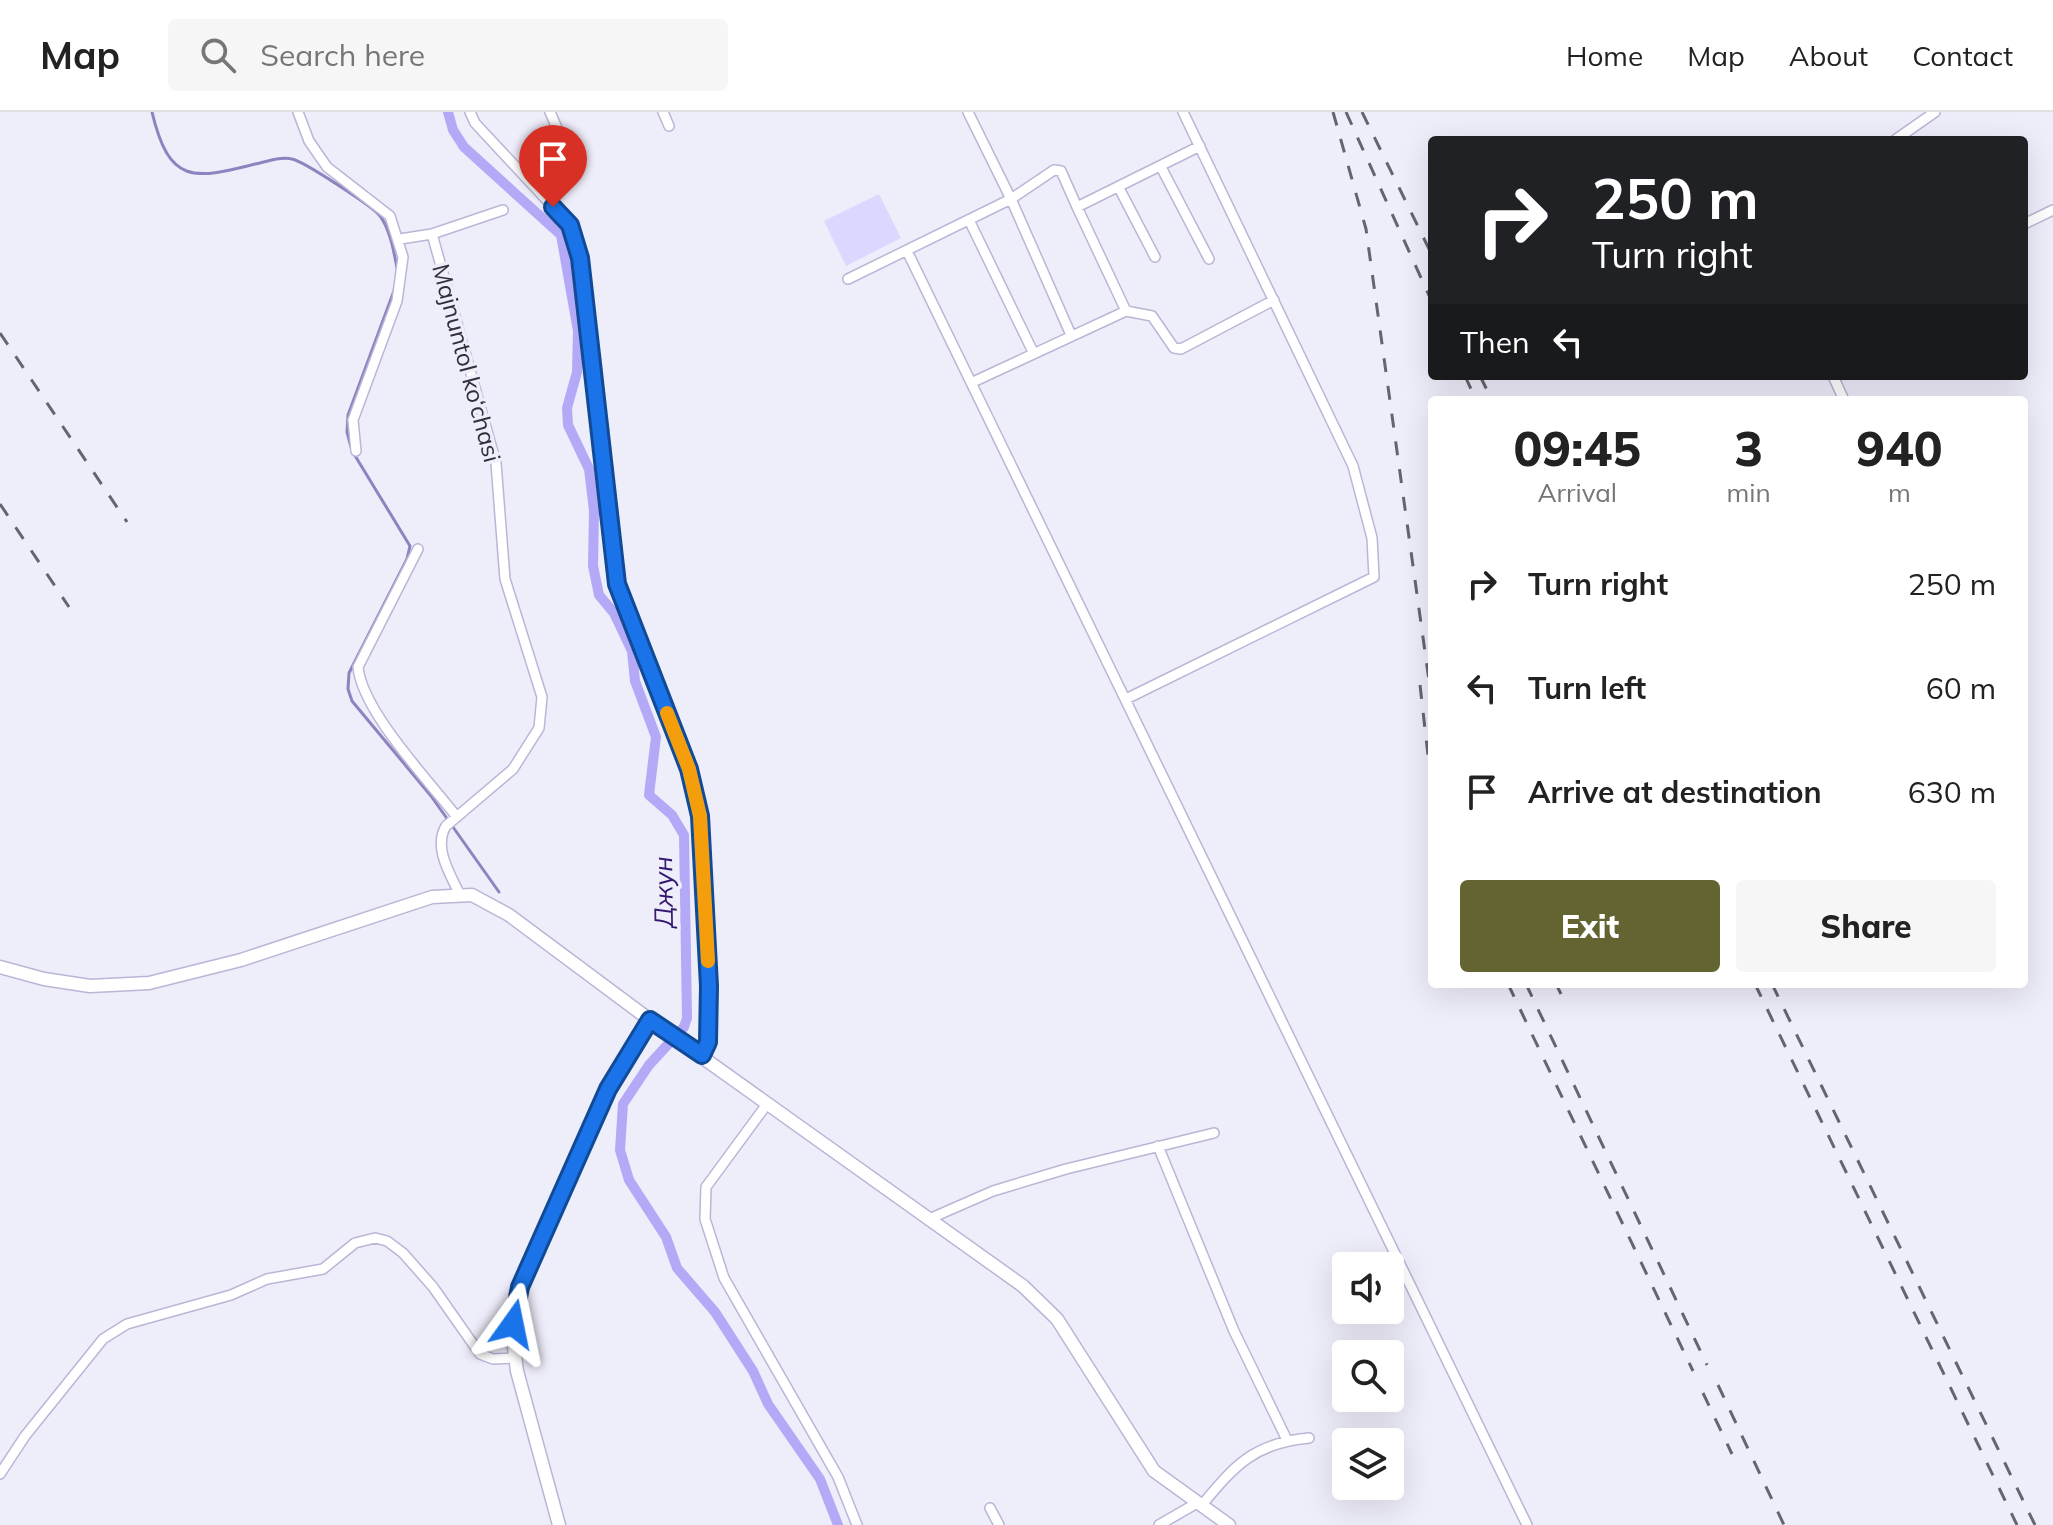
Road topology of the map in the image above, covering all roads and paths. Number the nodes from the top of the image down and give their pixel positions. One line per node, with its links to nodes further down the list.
1 (298, 112): 21 (street)
2 (470, 112): 38 (street)
3 (550, 112): 11 (street)
4 (663, 112): 8 (street)
5 (968, 112): 14 (street)
6 (1183, 112): 10 (street)
7 (1935, 112): 9 (street)
8 (669, 126)
9 (1901, 136)
10 (1200, 146): 12 (street); 26 (street)
11 (570, 158)
12 (1161, 167): 13 (street); 24 (street)
13 (1119, 188): 15 (street); 23 (street)
14 (1011, 199): 15 (street); 18 (street); 28 (street)
15 (1077, 207): 27 (street)
16 (503, 210): 20 (street)
17 (2053, 210): 19 (street)
18 (969, 220): 22 (street); 29 (street)
19 (2028, 222)
20 (432, 234): 21 (street, Majnuntol ko‘chasi); 34 (street, Majnuntol ko‘chasi)
21 (400, 239): 31 (street)
22 (907, 251): 25 (street); 30 (street)
23 (1155, 257)
24 (1209, 259)
25 (848, 279)
26 (1274, 300): 27 (street); 33 (street)
27 (1126, 311): 28 (street)
28 (1071, 335): 29 (street)
29 (1033, 352): 30 (street)
30 (973, 382): 33 (street)
31 (356, 451)
32 (418, 549): 34 (street)
33 (1126, 699): 54 (street)
34 (452, 821): 35 (street)
35 (459, 893): 36 (main road); 37 (main road)
36 (0, 967)
37 (650, 1020): 38 (main road); 43 (main road)
38 (702, 1055): 39 (main road)
39 (767, 1104): 42 (main road); 50 (street)
40 (1214, 1133): 41 (street)
41 (1158, 1146): 42 (street); 45 (street)
42 (929, 1219): 47 (main road)
43 (515, 1358): 46 (street); 49 (main road)
44 (1309, 1438): 45 (street)
45 (1287, 1440): 47 (street)
46 (0, 1474)
47 (1199, 1504): 52 (street); 53 (main road)
48 (990, 1508): 51 (street)
49 (559, 1525)
50 (857, 1525)
51 (999, 1525)
52 (1159, 1525)
53 (1229, 1525)
54 (1527, 1525)

